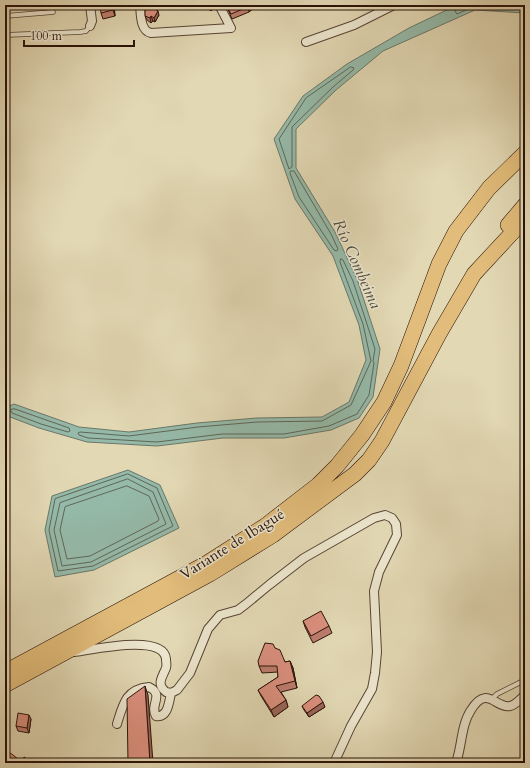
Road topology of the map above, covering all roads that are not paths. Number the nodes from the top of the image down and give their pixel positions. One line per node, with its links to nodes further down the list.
1 (90, 5): 7 (street)
2 (140, 5): 3 (street)
3 (219, 5)
4 (394, 5): 9 (street)
5 (53, 12): 6 (lane)
6 (5, 16)
7 (90, 26): 8 (lane)
8 (5, 35)
9 (306, 42)
10 (525, 153): 15 (highway, Variante de Ibagué)
11 (525, 165): 15 (highway)
12 (525, 205): 14 (highway)
13 (525, 219): 14 (highway, Variante de Ibagué)
14 (474, 274): 16 (highway, Variante de Ibagué)
15 (426, 301): 17 (highway, Variante de Ibagué)
16 (61, 654): 19 (highway, Variante de Ibagué); 20 (street)
17 (5, 672)
18 (525, 680): 22 (lane)
19 (5, 685)
20 (171, 693): 23 (street); 24 (street)
21 (525, 695): 22 (street)
22 (492, 698): 25 (street)
23 (117, 724)
24 (334, 763)
25 (456, 763)

